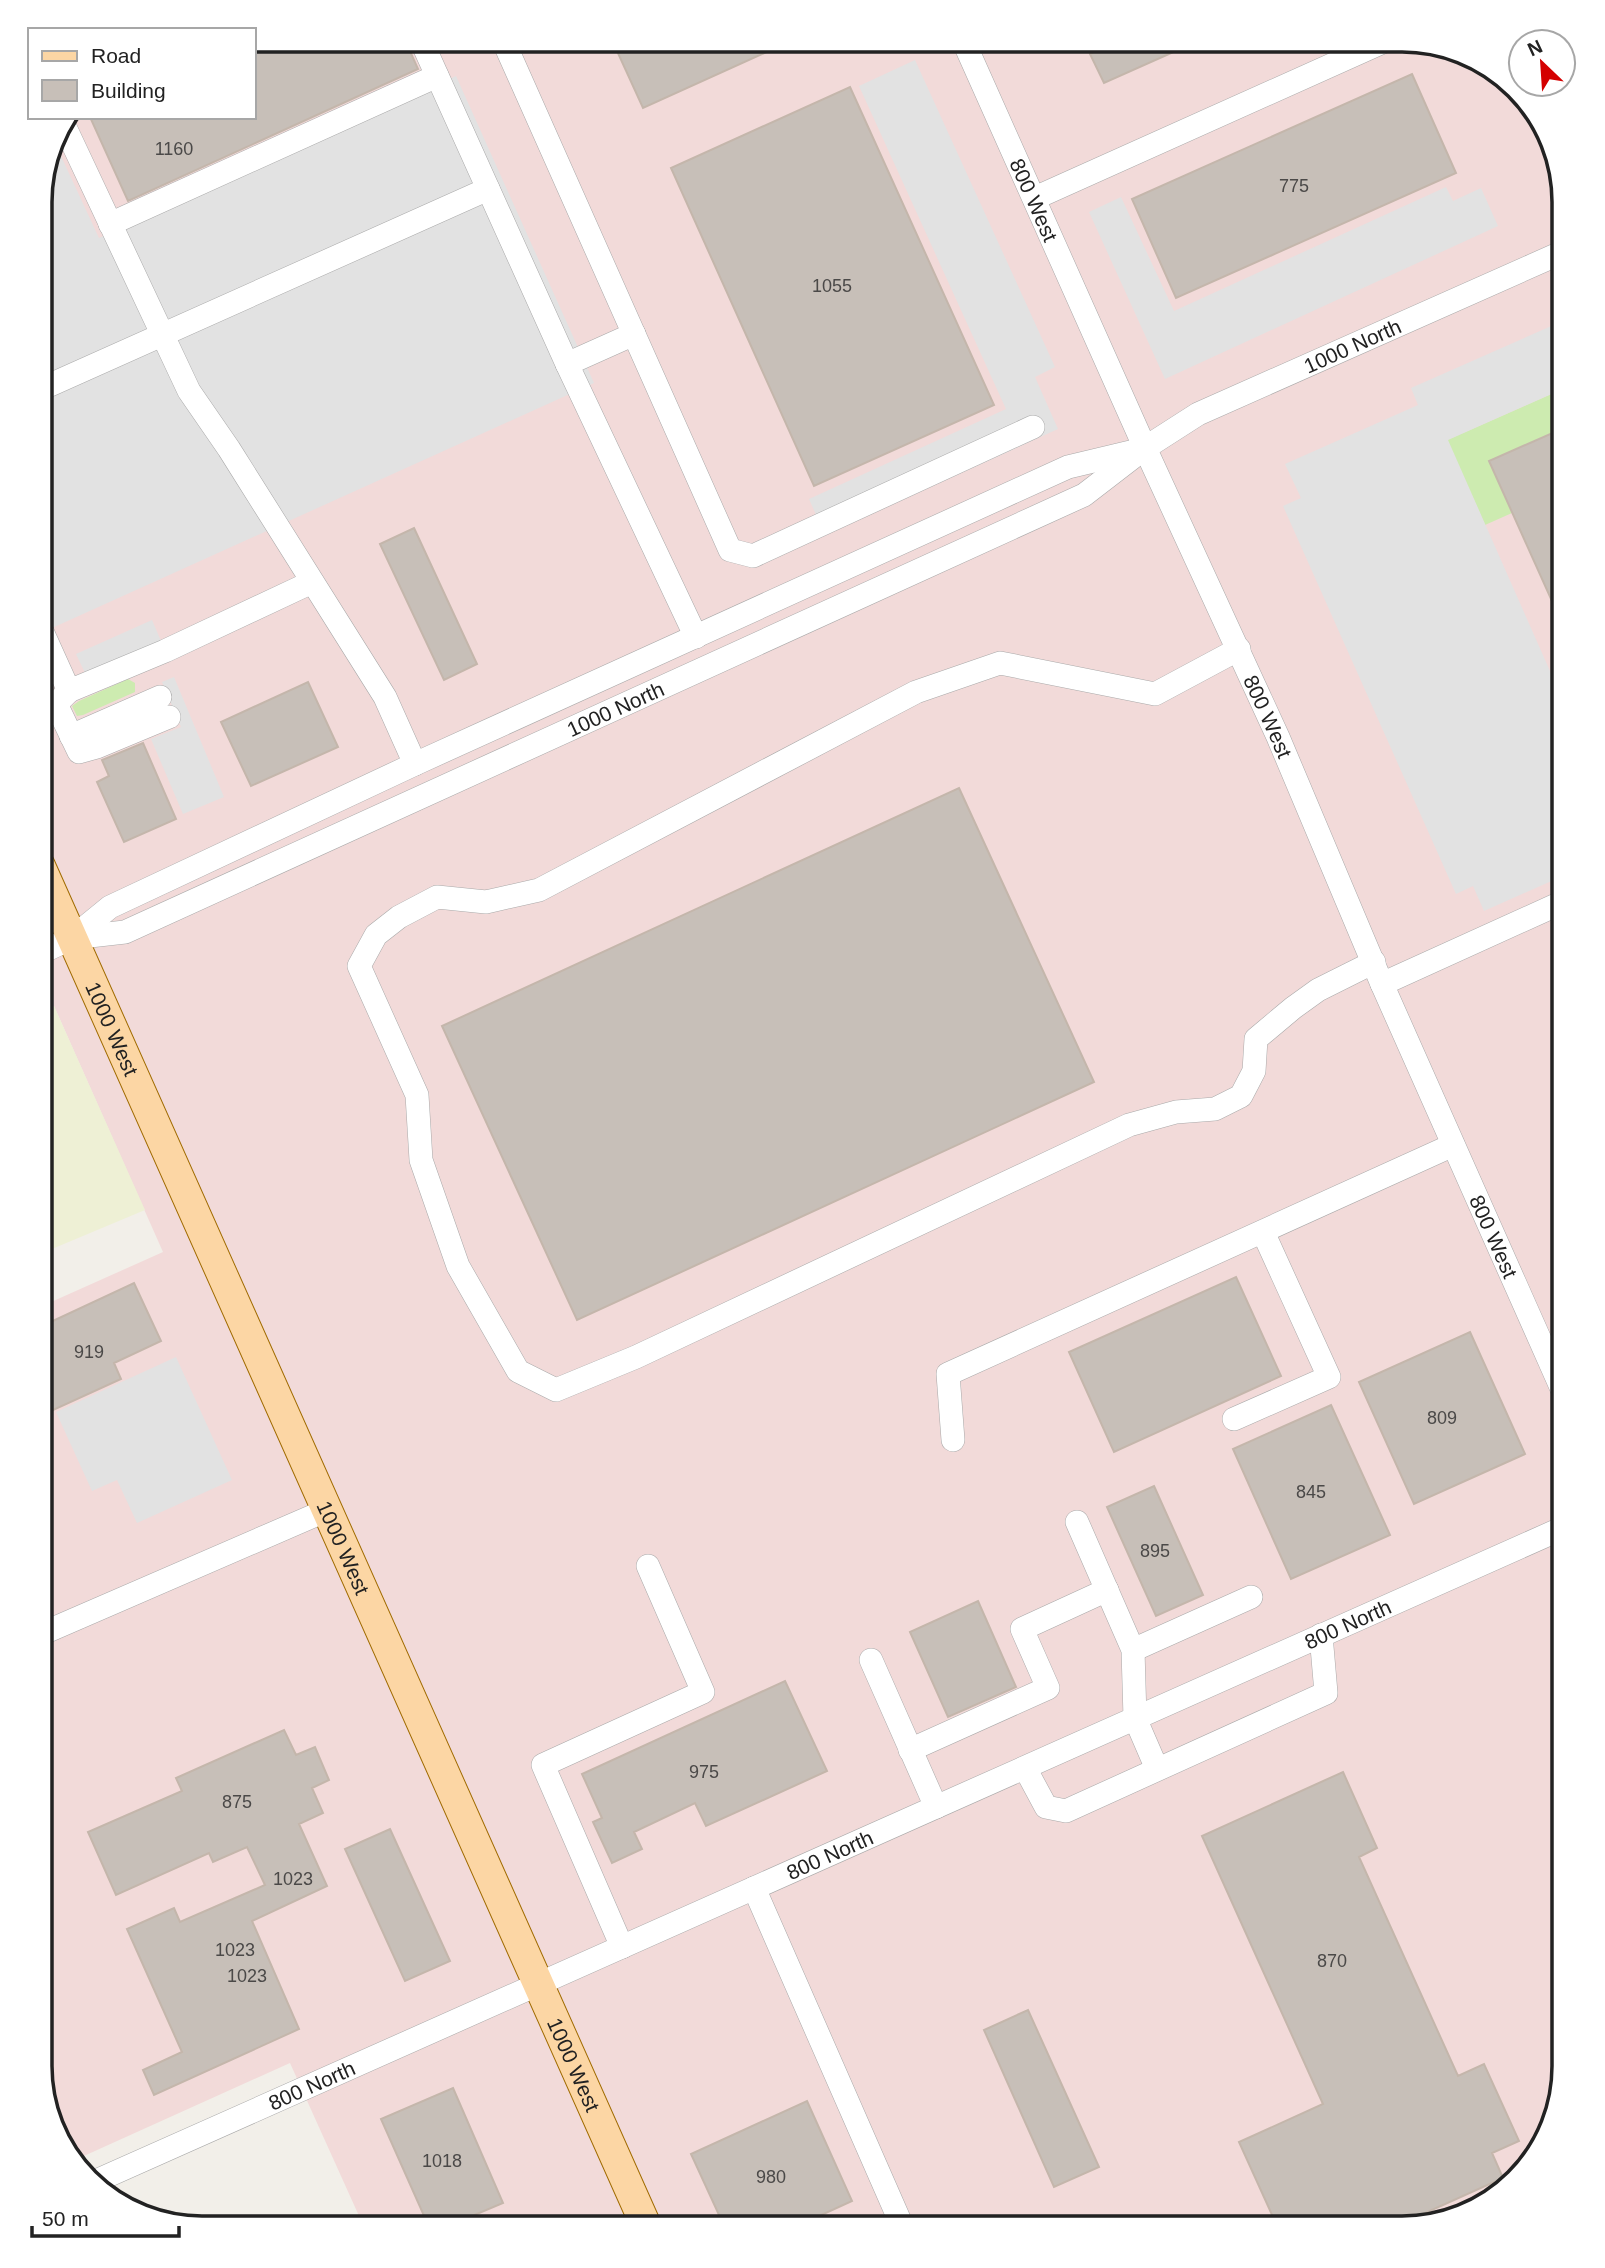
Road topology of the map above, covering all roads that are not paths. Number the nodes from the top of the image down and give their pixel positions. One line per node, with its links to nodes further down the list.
1 (426, 52): 5 (street)
2 (508, 52): 11 (street)
3 (969, 53): 8 (street, 800 West)
4 (1358, 53): 8 (street)
5 (437, 76): 7 (street); 9 (street)
6 (69, 135): 9 (street)
7 (488, 189): 12 (street); 13 (street)
8 (1035, 198): 16 (street, 800 West)
9 (110, 224): 12 (street)
10 (1552, 257): 16 (street, 1000 North)
11 (634, 334): 13 (street); 15 (street)
12 (162, 335): 14 (street); 17 (street)
13 (567, 364): 18 (street)
14 (53, 383)
15 (1033, 427)
16 (1145, 448): 18 (street, 1000 North); 19 (street, 800 West); 26 (street, 1000 North)
17 (312, 582): 21 (street); 23 (street)
18 (696, 637): 23 (street, 1000 North)
19 (1239, 649): 28 (street, 800 West); 28 (street)
20 (53, 655): 21 (street)
21 (69, 691): 22 (street)
22 (164, 707)
23 (415, 764): 26 (street, 1000 North)
24 (53, 895): 26 (main road, 1000 West)
25 (1552, 907): 29 (street)
26 (72, 939): 27 (street, 1000 North); 35 (main road, 1000 West)
27 (53, 947)
28 (1374, 962): 29 (street, 800 West)
29 (1382, 984): 30 (street, 800 West)
30 (1453, 1145): 31 (street); 32 (street, 800 West)
31 (1262, 1232): 33 (street); 34 (street)
32 (1552, 1367)
33 (1234, 1419)
34 (953, 1440)
35 (327, 1510): 41 (street); 52 (main road, 1000 West)
36 (1077, 1522): 39 (street)
37 (1552, 1533): 42 (street, 800 North)
38 (648, 1566): 51 (street)
39 (1107, 1590): 43 (street); 46 (street)
40 (1251, 1597): 43 (street)
41 (52, 1629)
42 (1321, 1636): 45 (street, 800 North); 48 (street)
43 (1133, 1650): 45 (street)
44 (871, 1660): 46 (street)
45 (1135, 1718): 47 (street, 800 North); 48 (street)
46 (910, 1750): 49 (street)
47 (1025, 1768): 48 (street); 49 (street, 800 North)
48 (1157, 1769)
49 (936, 1807): 50 (street, 800 North)
50 (754, 1888): 51 (street, 800 North); 55 (street)
51 (622, 1947): 52 (street, 800 North)
52 (538, 1984): 53 (street, 800 North); 54 (main road, 1000 West)
53 (102, 2177)
54 (641, 2215)
55 (898, 2216)

